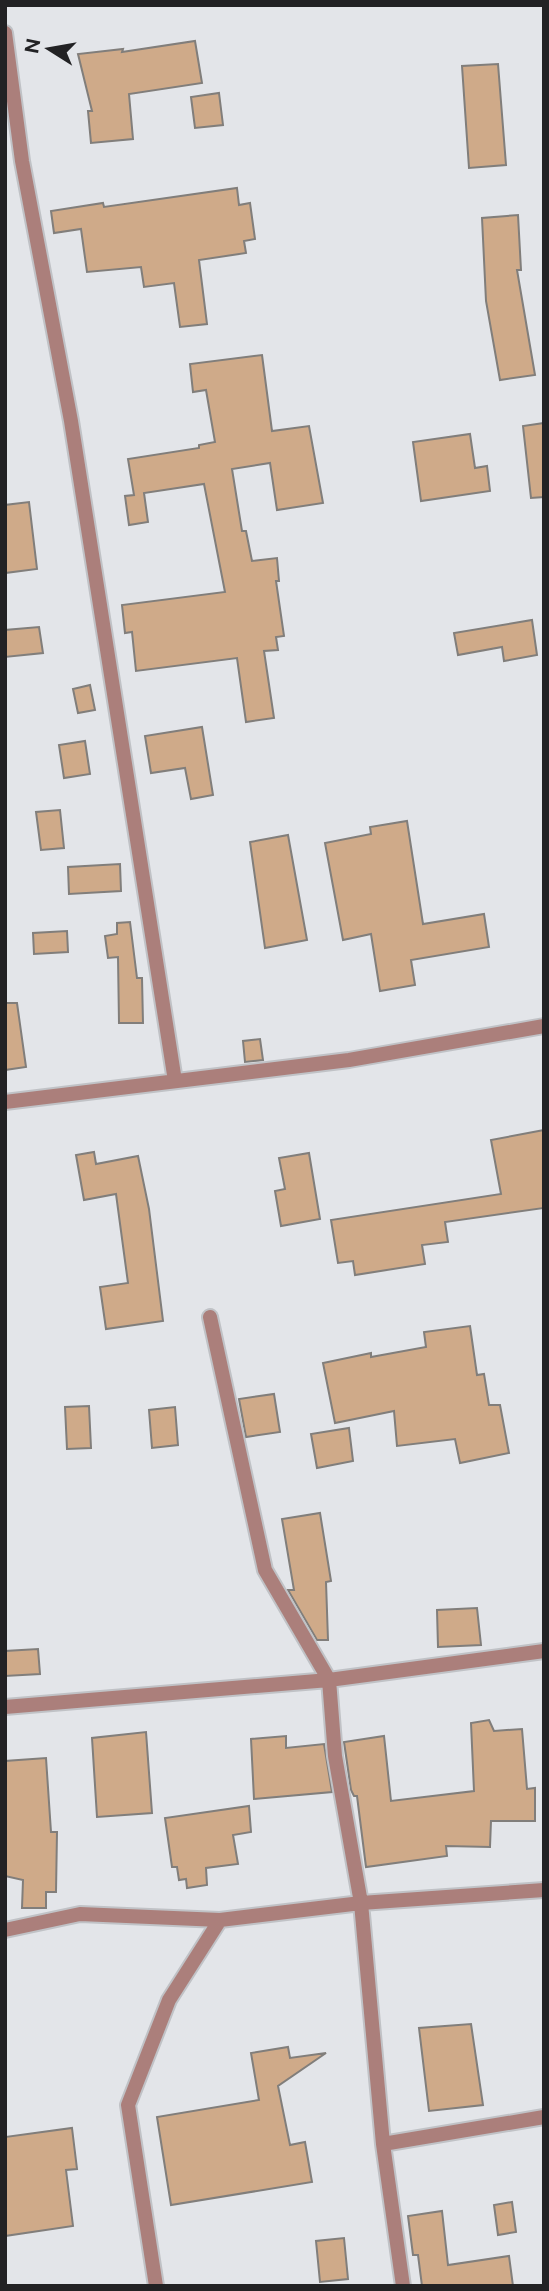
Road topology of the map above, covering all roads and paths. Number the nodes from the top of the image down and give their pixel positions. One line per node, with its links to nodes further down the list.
1 (5, 33): 3 (street)
2 (544, 1026): 3 (street)
3 (176, 1081): 4 (street)
4 (5, 1101)
5 (210, 1317): 7 (street)
6 (544, 1651): 7 (street)
7 (329, 1680): 8 (street); 10 (street)
8 (5, 1707)
9 (544, 1890): 10 (street)
10 (361, 1903): 11 (street); 14 (street)
11 (219, 1920): 12 (street); 15 (street)
12 (5, 1930)
13 (544, 2117): 14 (street)
14 (383, 2144): 16 (street)
15 (156, 2286)
16 (403, 2286)

